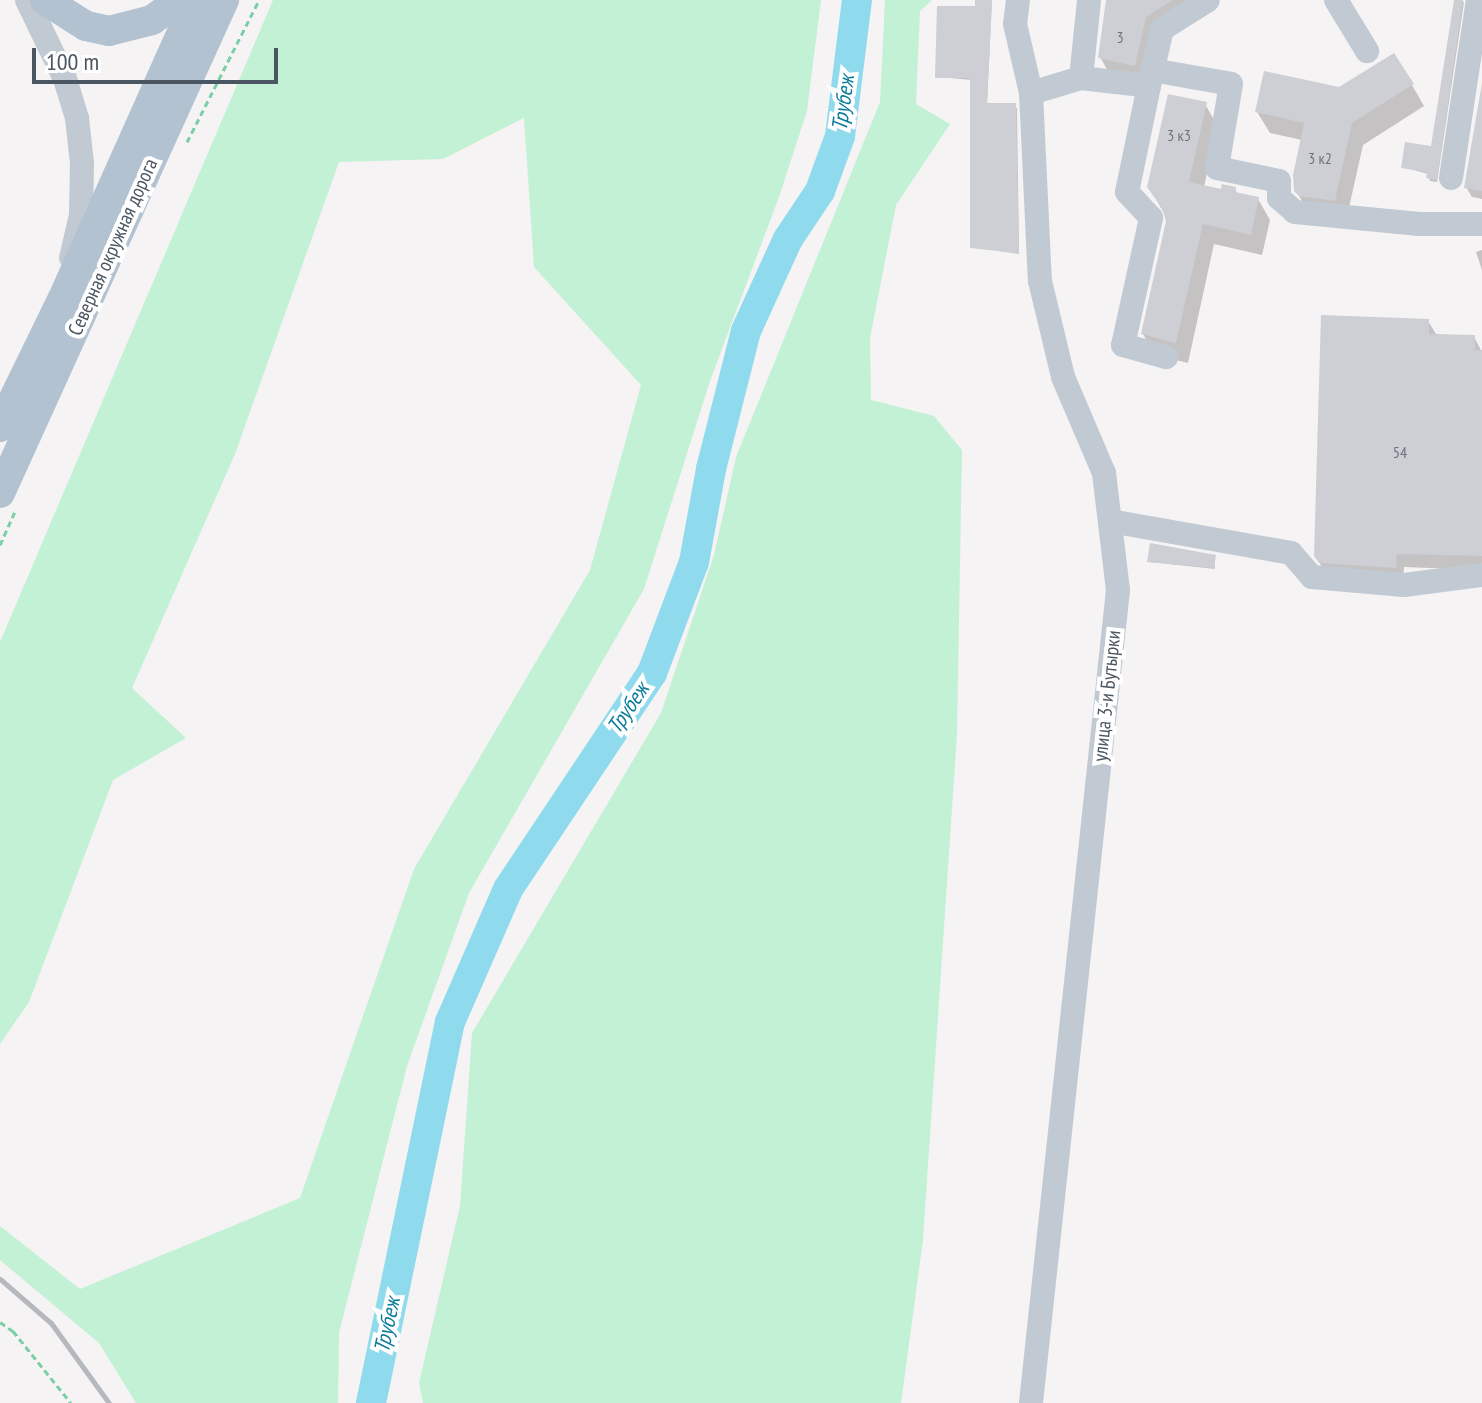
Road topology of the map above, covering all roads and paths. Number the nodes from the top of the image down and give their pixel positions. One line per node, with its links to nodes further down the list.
1 (27, 0): 19 (street)
2 (45, 0): 3 (main road)
3 (180, 0)
4 (196, 0): 19 (main road, Северная окружная дорога)
5 (224, 0): 12 (main road, Северная окружная дорога)
6 (236, 0): 12 (main road)
7 (1018, 0): 16 (street, улица 3-и Бутырки)
8 (1089, 0): 14 (street)
9 (1208, 0): 15 (street)
10 (1336, 0): 13 (street)
11 (1478, 0): 17 (street)
12 (208, 39): 22 (main road, Северная окружная дорога)
13 (1367, 51)
14 (1081, 78): 15 (street); 16 (street)
15 (1150, 78): 18 (street); 20 (street)
16 (1031, 93): 23 (street, улица 3-и Бутырки)
17 (1451, 178)
18 (1482, 224)
19 (63, 298): 21 (main road, Северная окружная дорога)
20 (1166, 357)
21 (0, 427)
22 (0, 493)
23 (1110, 521): 24 (street); 27 (street, улица 3-и Бутырки)
24 (1482, 575)
25 (0, 1322): 26 (path)
26 (71, 1403)
27 (1031, 1403)

